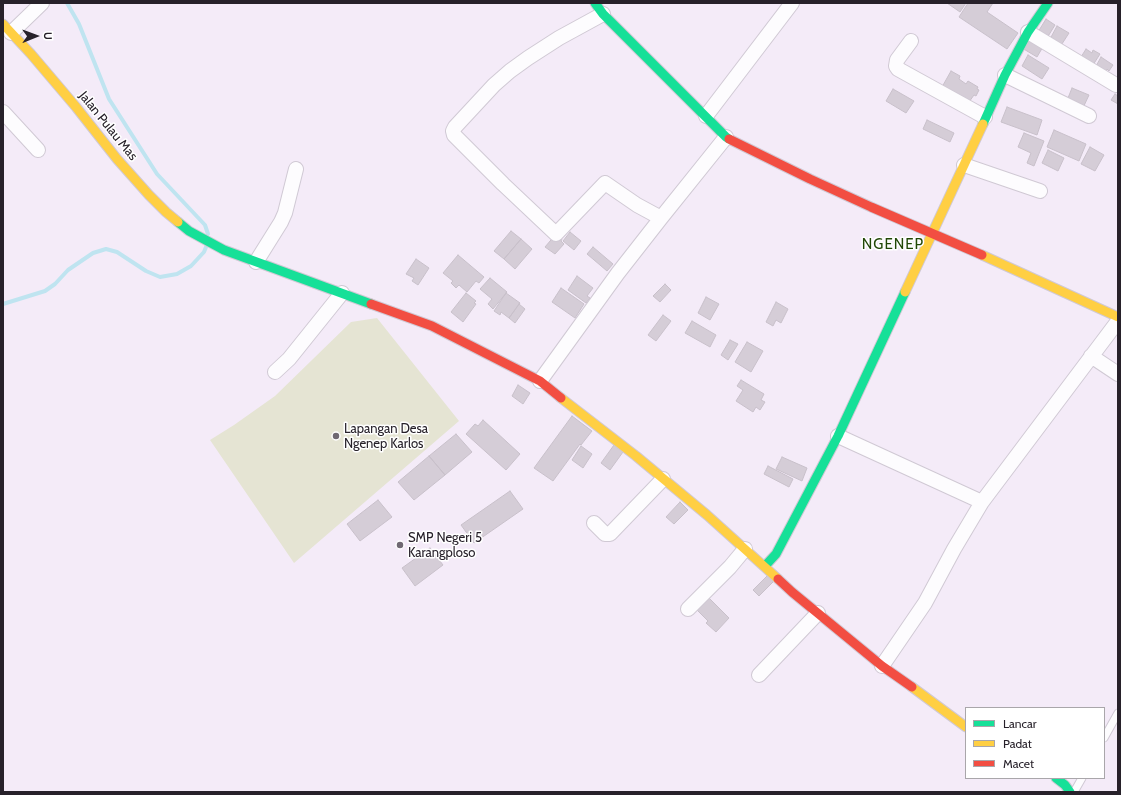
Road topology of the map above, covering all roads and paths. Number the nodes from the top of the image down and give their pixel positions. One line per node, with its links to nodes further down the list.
1 (42, 3): 5 (street)
2 (792, 3): 11 (street)
3 (1048, 3): 6 (street)
4 (599, 8): 11 (street); 19 (street)
5 (7, 29): 21 (street, Jalan Pulau Mas)
6 (1028, 32): 8 (street); 9 (street)
7 (911, 41): 13 (street)
8 (1005, 75): 12 (street); 13 (street)
9 (1116, 85)
10 (3, 112): 15 (street)
11 (706, 116): 14 (street)
12 (1089, 116)
13 (985, 117): 16 (street)
14 (726, 137): 19 (street); 20 (street)
15 (38, 150)
16 (964, 165): 18 (street); 20 (street)
17 (296, 170): 21 (street)
18 (1040, 190)
19 (661, 218): 28 (street)
20 (933, 233): 23 (street); 29 (street)
21 (256, 262): 22 (street, Jalan Pulau Mas)
22 (342, 293): 26 (street); 28 (street, Jalan Pulau Mas)
23 (1118, 317)
24 (1118, 321): 25 (street)
25 (1091, 356): 27 (street); 31 (street)
26 (275, 372)
27 (1118, 374)
28 (540, 381): 30 (street, Jalan Pulau Mas)
29 (838, 436): 31 (street); 34 (street)
30 (662, 479): 32 (street); 33 (street, Jalan Pulau Mas)
31 (982, 502): 37 (street)
32 (594, 523)
33 (745, 549): 34 (street, Jalan Pulau Mas); 35 (street)
34 (765, 566): 36 (street, Jalan Pulau Mas)
35 (688, 609)
36 (818, 613): 37 (street, Jalan Pulau Mas); 38 (street)
37 (882, 666): 40 (street, Jalan Pulau Mas)
38 (759, 675)
39 (1118, 713): 41 (lane)
40 (965, 726)
41 (1105, 736)
42 (1057, 779): 44 (street)
43 (1081, 779): 45 (lane)
44 (1070, 792)
45 (1074, 792)

